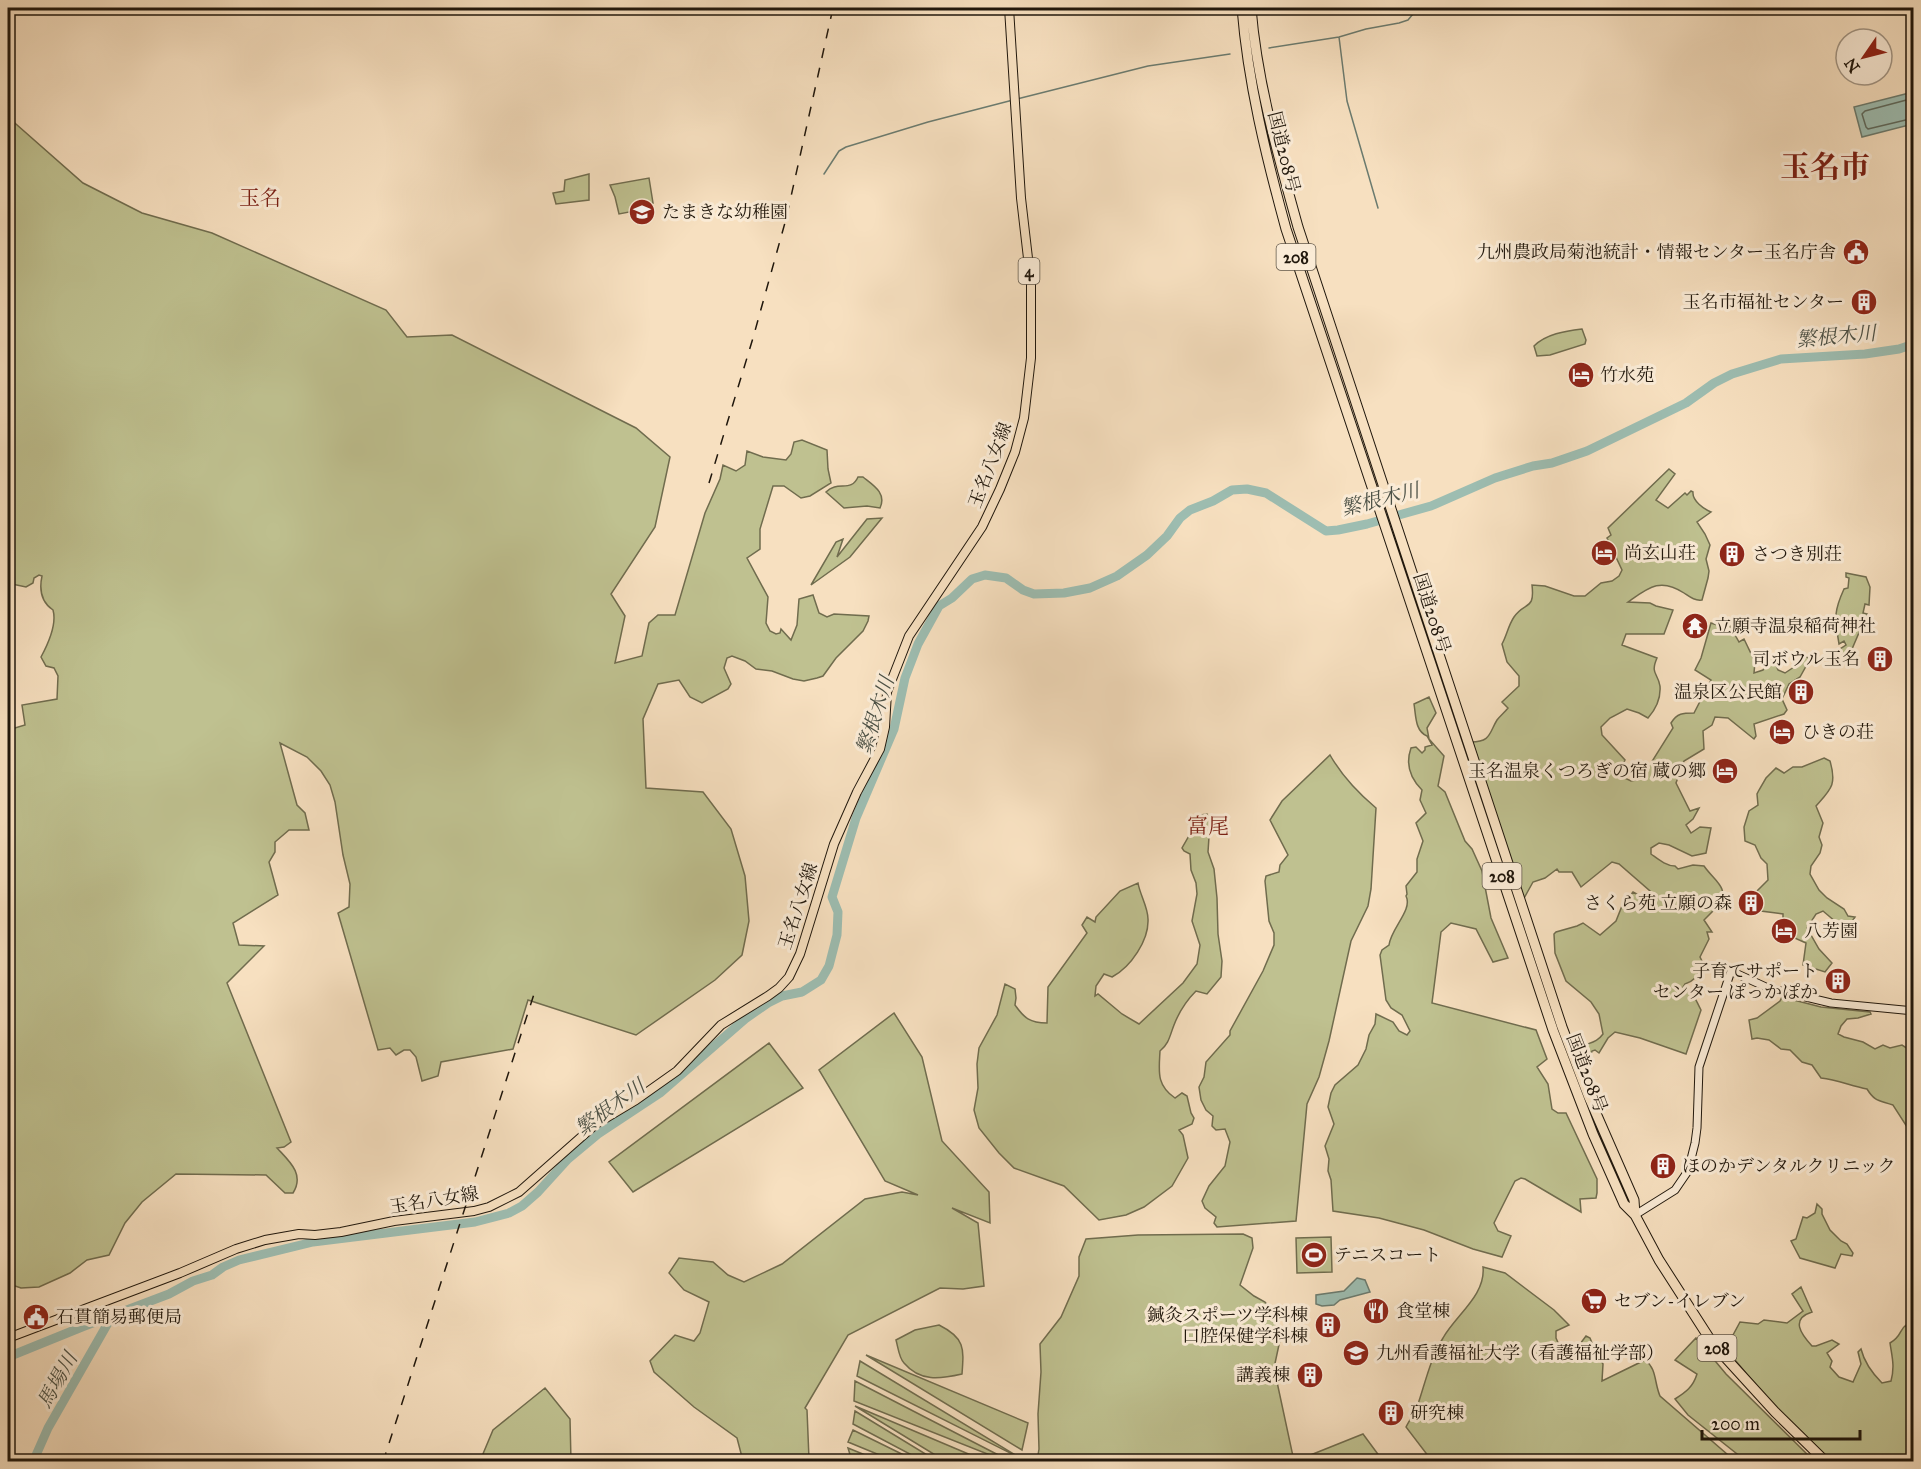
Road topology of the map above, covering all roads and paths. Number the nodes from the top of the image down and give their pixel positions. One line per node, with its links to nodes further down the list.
1 (1009, 8): 7 (main road, 玉名八女線 / 4)
2 (1242, 8): 4 (highway, 国道208号 / 208)
3 (1251, 8): 4 (highway, 国道208号 / 208)
4 (1391, 527): 6 (highway, 国道208号 / 208)
5 (1914, 1011): 6 (main road)
6 (1635, 1215): 8 (highway, 国道208号 / 208)
7 (8, 1338)
8 (1826, 1461)

